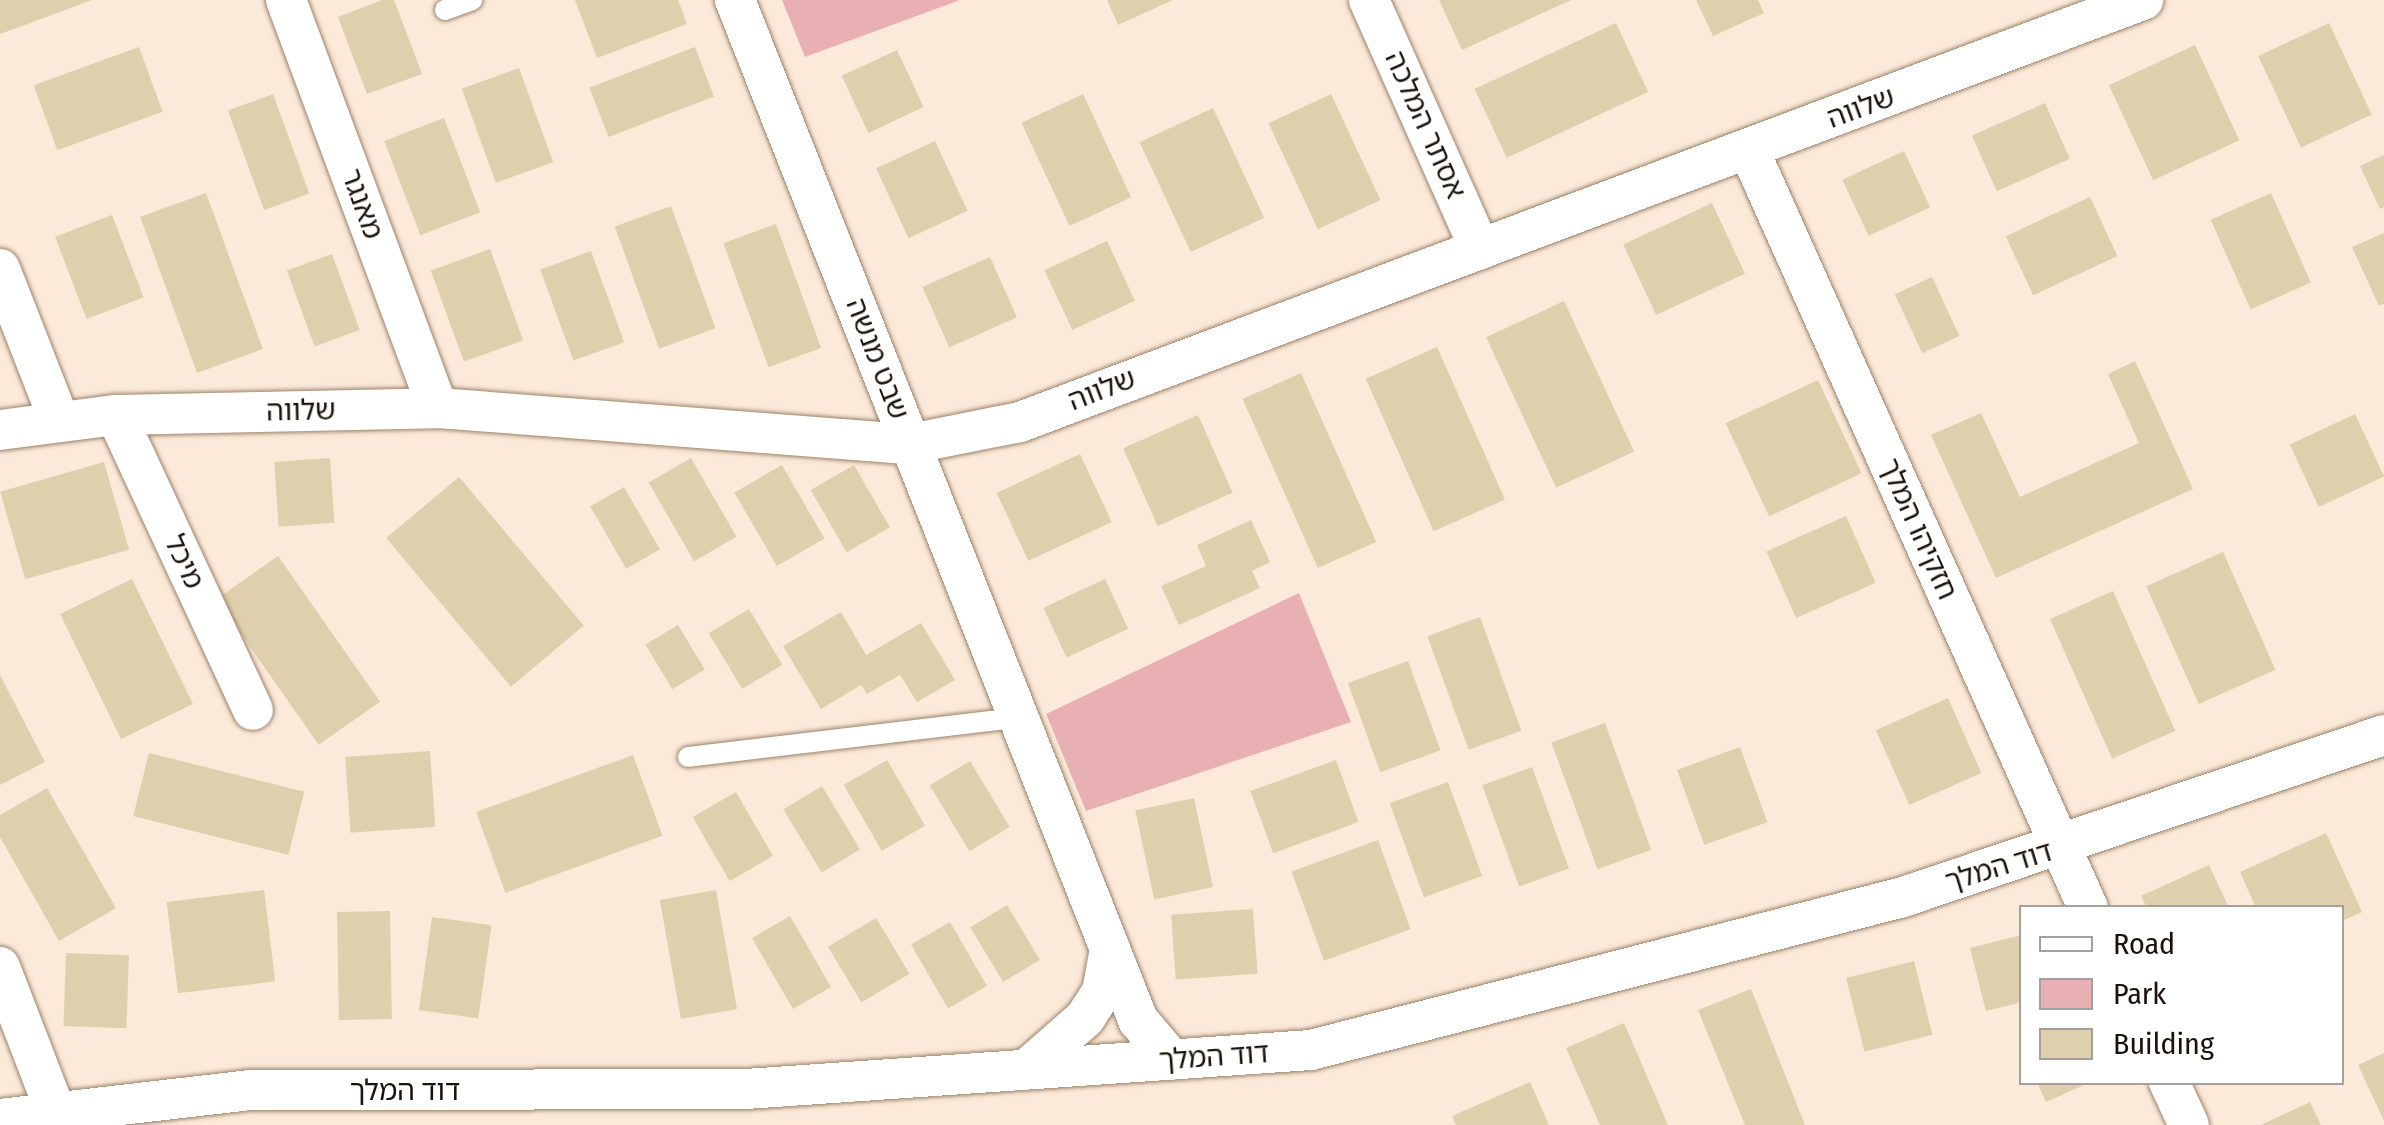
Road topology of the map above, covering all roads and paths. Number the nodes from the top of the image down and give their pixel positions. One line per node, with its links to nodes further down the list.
1 (286, 0): 10 (street, מאנגר)
2 (472, 0): 6 (lane)
3 (735, 0): 14 (street, שבט מנשה)
4 (1369, 0): 8 (street, אסתר המלכה)
5 (2143, 0): 7 (street, שלווה)
6 (446, 10)
7 (1749, 150): 8 (street, שלווה); 19 (street, חזקיהו המלך)
8 (1480, 249): 14 (street, שלווה)
9 (0, 269): 12 (street)
10 (438, 408): 11 (street, שלווה); 14 (street, שלווה)
11 (116, 414): 12 (street, שלווה); 15 (street, מיכל)
12 (59, 420): 13 (street, שלווה)
13 (0, 430)
14 (910, 444): 16 (street, שבט מנשה)
15 (253, 710)
16 (1021, 718): 18 (lane); 21 (street, שבט מנשה)
17 (2384, 736): 19 (street, דוד המלך)
18 (688, 757)
19 (2060, 848): 20 (street, חזקיהו המלך); 23 (street, דוד המלך)
20 (2087, 905)
21 (1110, 948): 23 (street, שבט מנשה); 24 (street)
22 (0, 967): 27 (street)
23 (1172, 1060): 24 (street, דוד המלך)
24 (1027, 1070): 26 (street, דוד המלך)
25 (2170, 1085): 29 (street)
26 (517, 1108): 27 (street, דוד המלך)
27 (47, 1116): 28 (street, דוד המלך)
28 (0, 1119)
29 (2189, 1125)

